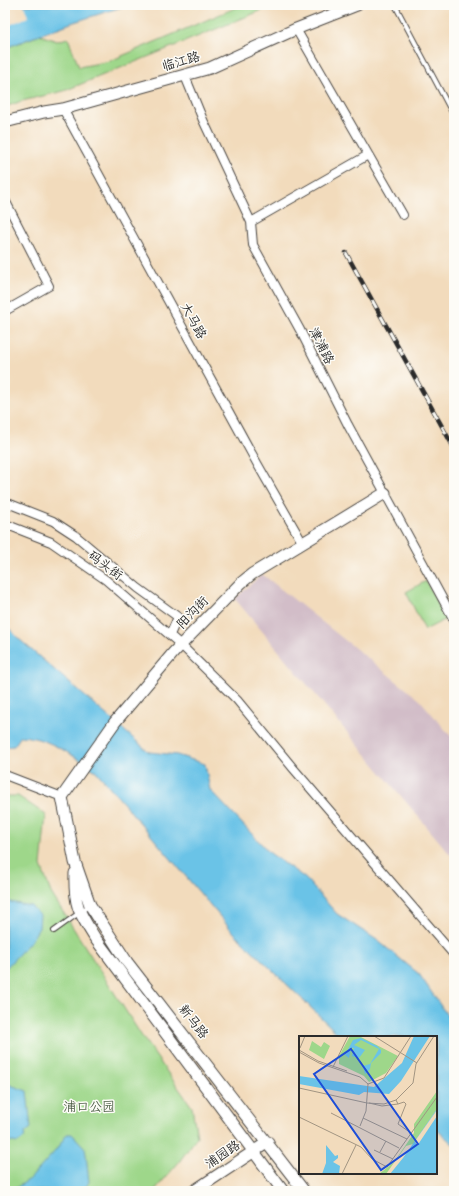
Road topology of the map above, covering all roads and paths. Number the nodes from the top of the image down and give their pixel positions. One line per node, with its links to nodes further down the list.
1 (357, 5): 3 (street, 临江路)
2 (395, 5): 6 (lane)
3 (296, 28): 4 (street, 临江路); 8 (street)
4 (185, 76): 5 (street, 临江路); 11 (street, 津浦路)
5 (64, 110): 7 (street, 临江路); 16 (street, 大马路)
6 (454, 116)
7 (5, 122)
8 (368, 154): 10 (street); 11 (street)
9 (5, 200): 12 (street)
10 (403, 215)
11 (251, 222): 13 (street, 津浦路)
12 (5, 311)
13 (385, 493): 16 (street, 阳沟街); 17 (street, 津浦路)
14 (5, 502): 18 (street)
15 (5, 524): 18 (street, 码头街)
16 (302, 542): 19 (street, 阳沟街)
17 (454, 620)
18 (170, 635): 19 (street, 码头街)
19 (181, 645): 21 (street, 阳沟街); 26 (street, 码头街)
20 (5, 775): 21 (street)
21 (62, 797): 22 (street, 新马路)
22 (75, 862): 23 (street, 新马路); 24 (street, 新马路)
23 (90, 905): 24 (lane); 27 (street, 新马路)
24 (79, 913): 25 (lane); 28 (street, 新马路)
25 (54, 931)
26 (454, 955)
27 (268, 1142): 28 (street, 浦园路); 31 (street, 新马路)
28 (254, 1151): 29 (street, 浦园路); 30 (street, 新马路)
29 (194, 1191)
30 (283, 1191)
31 (304, 1191)

